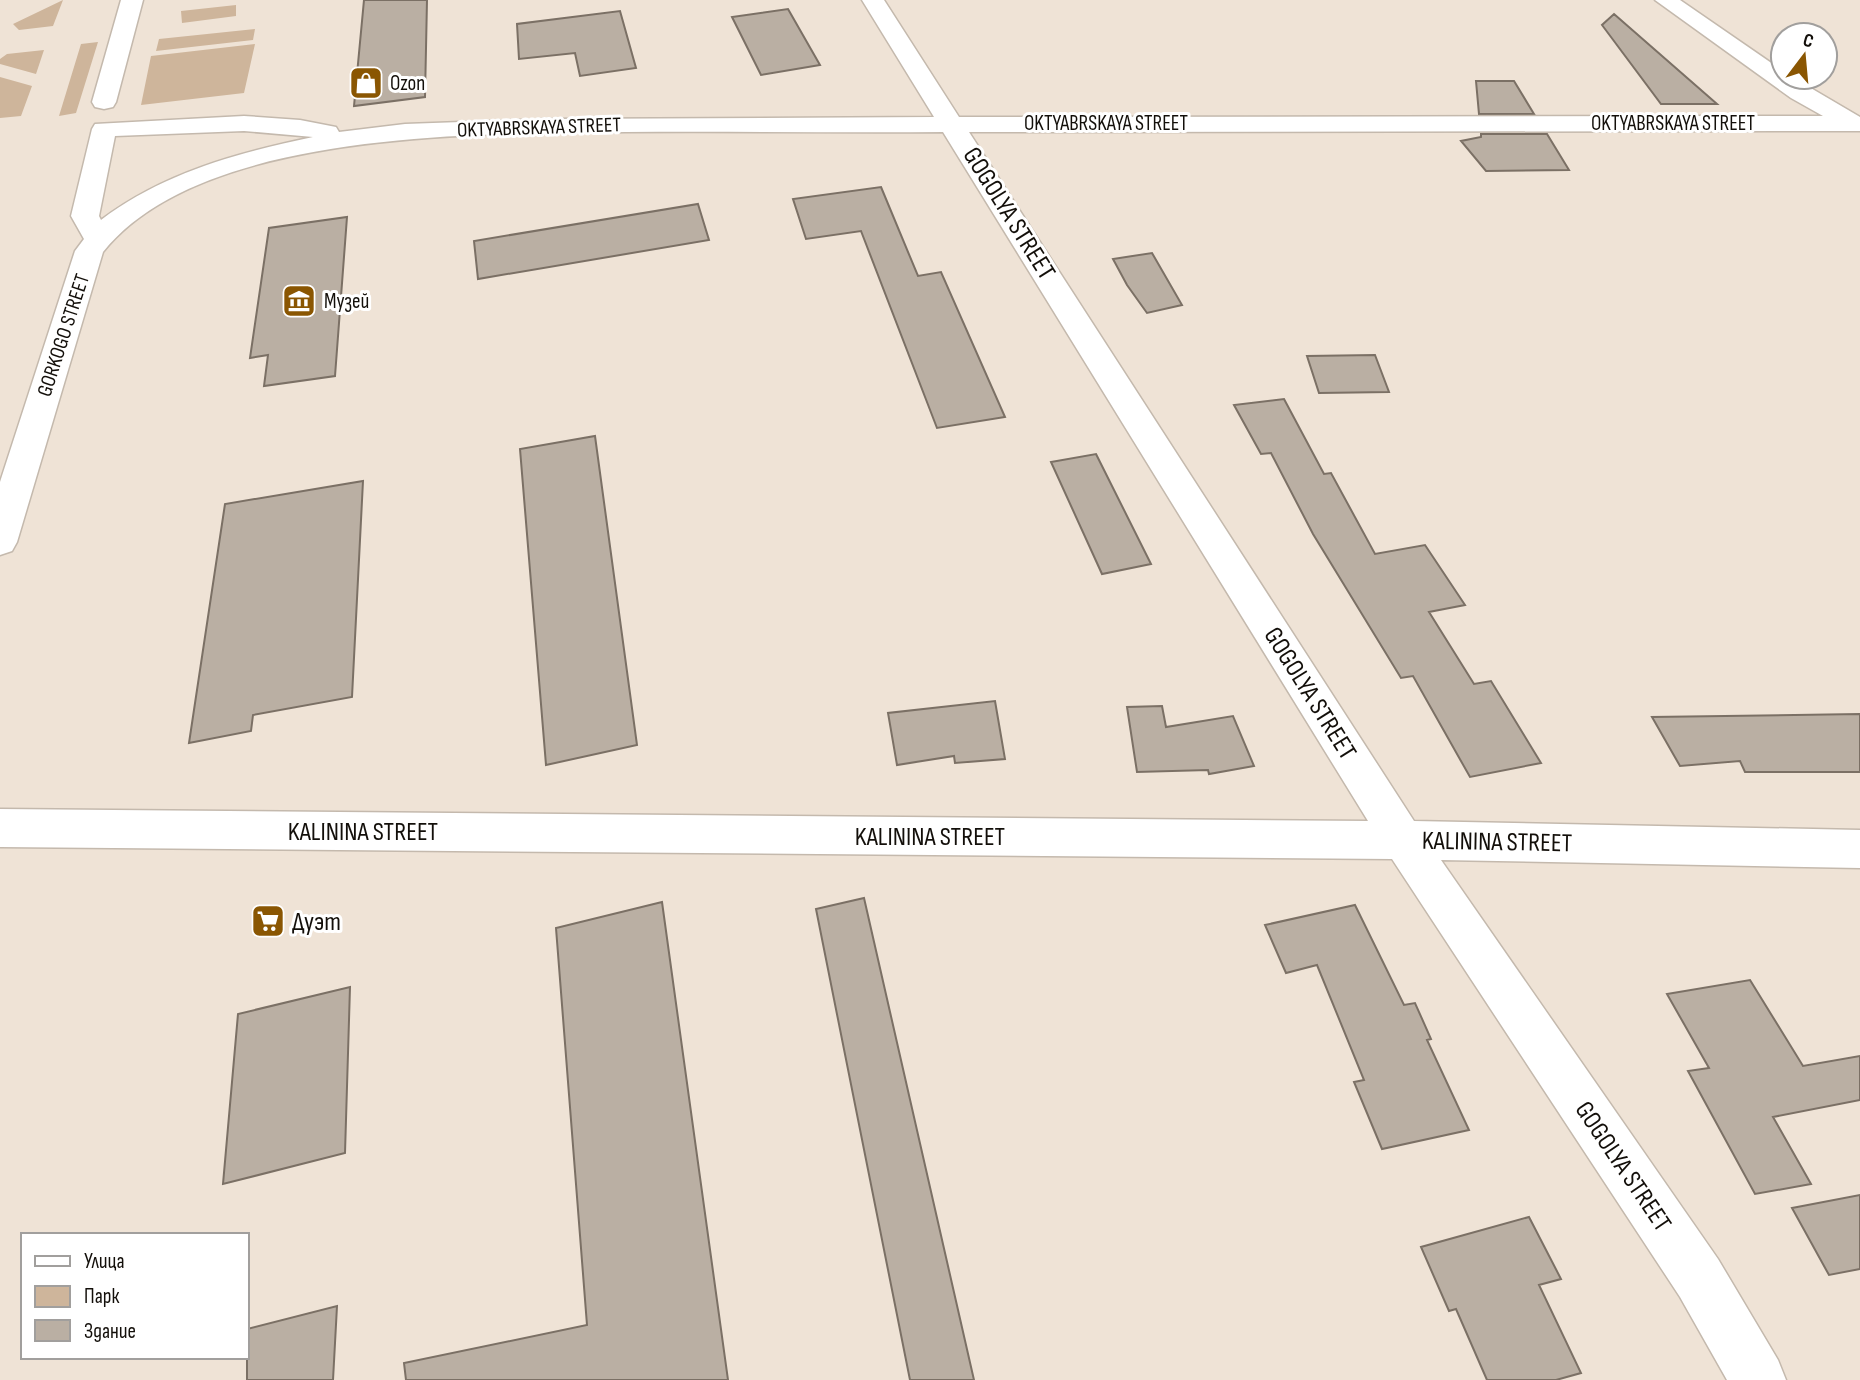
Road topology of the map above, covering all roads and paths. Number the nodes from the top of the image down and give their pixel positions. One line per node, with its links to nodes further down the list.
1 (132, 0): 4 (street)
2 (873, 0): 5 (street, GOGOLYA STREET)
3 (1666, 0): 6 (street)
4 (104, 102)
5 (953, 123): 6 (street, OKTYABRSKAYA STREET); 8 (street, OKTYABRSKAYA STREET); 12 (street, GOGOLYA STREET)
6 (1859, 125)
7 (104, 130): 8 (street, OKTYABRSKAYA STREET); 9 (street, GORKOGO STREET)
8 (352, 137): 9 (street, OKTYABRSKAYA STREET)
9 (97, 238): 10 (street, GORKOGO STREET)
10 (0, 542)
11 (0, 828): 12 (street, KALININA STREET)
12 (1404, 839): 13 (street, KALININA STREET); 14 (street, GOGOLYA STREET)
13 (1860, 849)
14 (1758, 1380)

